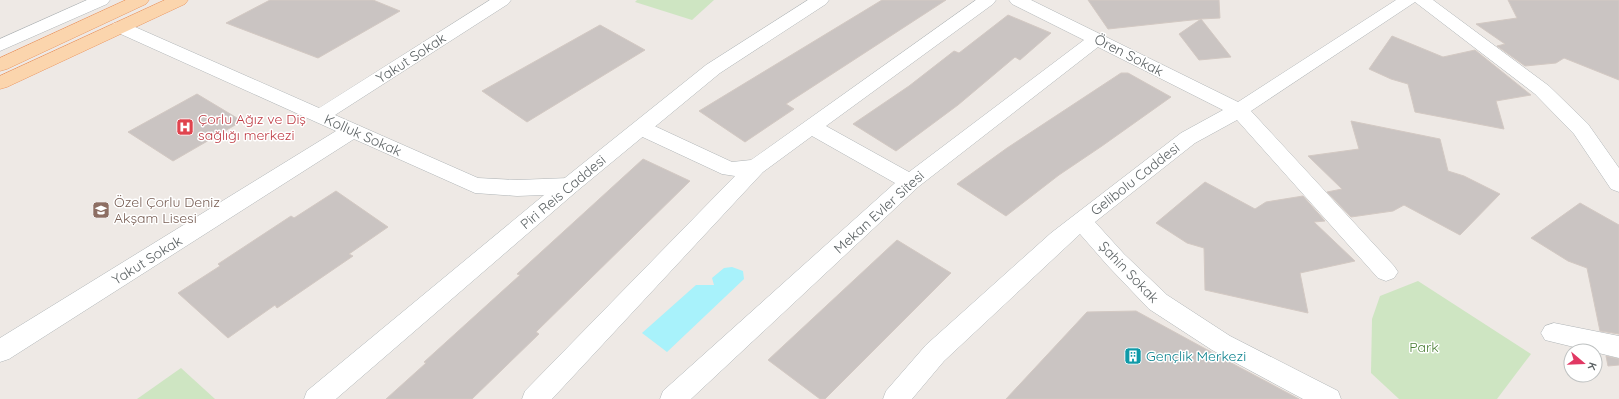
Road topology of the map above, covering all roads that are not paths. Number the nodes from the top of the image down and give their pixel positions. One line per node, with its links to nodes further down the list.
1 (100, 0): 12 (street)
2 (140, 0): 13 (main road)
3 (179, 0): 10 (main road)
4 (502, 0): 16 (street, Yakut Sokak)
5 (820, 0): 18 (street, Piri Reis Caddesi)
6 (987, 0): 17 (street)
7 (1018, 0): 11 (street, Ören Sokak)
8 (1408, 0): 15 (street, Gelibolu Caddesi)
9 (1422, 0): 22 (street)
10 (120, 27): 14 (main road); 16 (street, Kolluk Sokak)
11 (1097, 40): 15 (street, Ören Sokak); 21 (street, Mekan Evler Sitesi)
12 (0, 46)
13 (0, 65)
14 (0, 83)
15 (1239, 110): 24 (street, Gelibolu Caddesi); 25 (street)
16 (320, 116): 19 (street, Kolluk Sokak)
17 (811, 127): 20 (street); 21 (street)
18 (641, 128): 20 (street); 23 (street, Piri Reis Caddesi)
19 (354, 130): 23 (street, Kolluk Sokak); 28 (street, Yakut Sokak)
20 (756, 167): 30 (street)
21 (910, 182): 31 (street, Mekan Evler Sitesi)
22 (1619, 184)
23 (569, 186): 29 (street, Piri Reis Caddesi)
24 (1081, 220): 32 (street, Gelibolu Caddesi); 33 (street, Şahin Sokak)
25 (1386, 272)
26 (1554, 333): 27 (street)
27 (1619, 348)
28 (0, 351)
29 (317, 399)
30 (535, 399)
31 (673, 399)
32 (896, 399)
33 (1328, 399)

